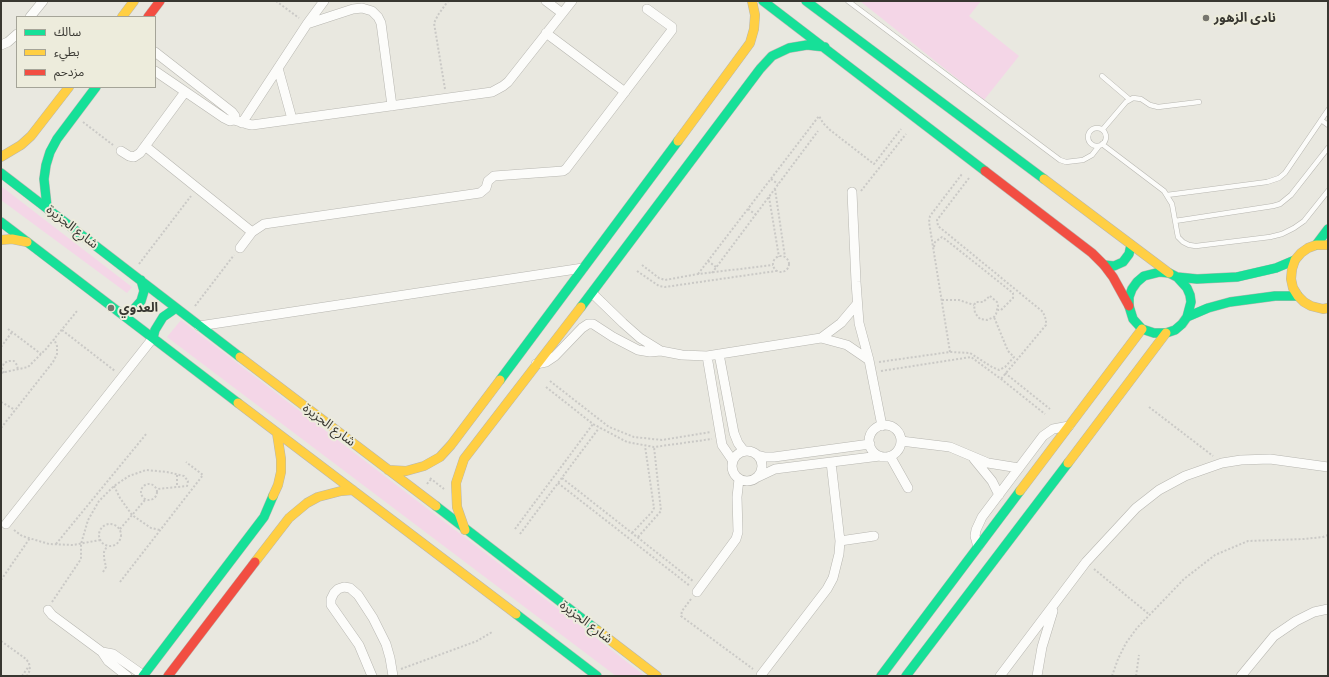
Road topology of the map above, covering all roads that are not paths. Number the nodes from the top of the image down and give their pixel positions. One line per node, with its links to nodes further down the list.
1 (43, 1): 13 (street)
2 (134, 1): 14 (street)
3 (160, 1): 15 (street)
4 (324, 1): 16 (street)
5 (546, 1): 12 (street)
6 (572, 1): 12 (street)
7 (752, 1): 22 (street)
8 (763, 1): 20 (street)
9 (806, 1): 57 (street)
10 (848, 1): 40 (lane)
11 (647, 9): 29 (street)
12 (562, 13): 17 (street)
13 (31, 16)
14 (123, 16)
15 (149, 16)
16 (307, 24): 23 (street); 32 (street)
17 (546, 33): 29 (street); 32 (street)
18 (16, 35): 19 (street)
19 (1, 45)
20 (825, 47): 22 (street); 61 (street)
21 (156, 53): 36 (street)
22 (751, 62): 62 (street); 65 (street)
23 (278, 68): 34 (street); 36 (street)
24 (156, 72): 28 (street)
25 (1102, 76): 30 (lane)
26 (69, 88): 39 (street)
27 (95, 88): 39 (street)
28 (185, 92): 36 (street); 41 (street)
29 (625, 92): 53 (street)
30 (1129, 99): 31 (lane); 38 (lane)
31 (1199, 102)
32 (392, 106): 34 (street)
33 (1328, 110): 35 (lane)
34 (292, 119): 36 (street)
35 (1321, 120): 37 (lane); 48 (lane)
36 (238, 121)
37 (1328, 126)
38 (1103, 129): 40 (lane); 40 (lane)
39 (48, 132): 44 (street); 49 (street)
40 (1100, 145): 48 (lane)
41 (145, 146): 43 (street); 53 (street)
42 (1328, 148): 50 (lane)
43 (121, 151)
44 (1, 157)
45 (1, 173): 49 (street, شارع الجزيرة)
46 (852, 192): 67 (street)
47 (1328, 192): 50 (lane)
48 (1168, 195): 50 (lane)
49 (47, 207): 64 (street, شارع الجزيرة)
50 (1175, 221)
51 (1, 222): 55 (street)
52 (1328, 229): 58 (street)
53 (252, 232): 59 (street)
54 (1, 240): 55 (street)
55 (27, 242): 71 (street)
56 (1328, 244): 58 (street)
57 (1131, 245): 61 (street); 63 (street)
58 (1316, 245): 60 (street)
59 (240, 248)
60 (1295, 260): 63 (street); 66 (street)
61 (1104, 265): 68 (street)
62 (583, 268): 73 (street); 86 (street)
63 (1173, 275): 68 (street); 72 (street)
64 (141, 280): 69 (street, شارع الجزيرة); 71 (street)
65 (592, 293): 78 (street); 83 (street)
66 (1298, 296): 70 (street); 72 (street)
67 (857, 304): 77 (street); 82 (street)
68 (1129, 306): 74 (street)
69 (176, 308): 73 (street, شارع الجزيرة); 76 (street)
70 (1327, 312)
71 (120, 313): 76 (street)
72 (1187, 317): 75 (street)
73 (199, 326): 100 (street, شارع الجزيرة)
74 (1142, 329): 75 (street); 79 (street)
75 (1166, 333): 79 (street)
76 (153, 338): 87 (street); 107 (street)
77 (821, 338): 80 (street); 82 (street)
78 (661, 351): 81 (street); 83 (street)
79 (1138, 352): 85 (street); 127 (street)
80 (719, 354): 81 (street); 91 (street)
81 (707, 356): 96 (street)
82 (870, 361): 84 (street)
83 (535, 365): 88 (street)
84 (882, 426): 89 (street); 90 (street)
85 (1068, 426): 99 (street); 111 (street)
86 (463, 428): 88 (street); 100 (street)
87 (277, 434): 104 (street); 106 (street)
88 (478, 440): 108 (street)
89 (901, 441): 94 (street); 95 (street)
90 (870, 444): 92 (street); 93 (street)
91 (744, 451): 92 (street); 96 (street)
92 (757, 455): 101 (street)
93 (880, 456): 94 (street); 97 (street)
94 (890, 456): 103 (street)
95 (973, 458): 99 (street); 105 (street)
96 (733, 461): 102 (street)
97 (832, 462): 101 (street); 110 (street)
98 (1328, 467): 113 (street)
99 (1019, 468): 105 (street)
100 (388, 470): 108 (street, شارع الجزيرة)
101 (758, 477): 102 (street)
102 (739, 479): 112 (street)
103 (908, 488)
104 (353, 490): 106 (street); 117 (street)
105 (999, 495): 111 (street)
106 (272, 523): 121 (street); 122 (street)
107 (6, 524)
108 (465, 530): 125 (street, شارع الجزيرة)
109 (874, 536): 110 (street)
110 (840, 541): 119 (street)
111 (978, 547): 126 (street)
112 (699, 589)
113 (1056, 602): 128 (street); 129 (street)
114 (1328, 609): 130 (street)
115 (48, 610): 116 (street)
116 (102, 652): 120 (street); 121 (street)
117 (588, 672): 124 (street)
118 (393, 674): 123 (street)
119 (761, 675)
120 (127, 676)
121 (143, 676)
122 (168, 676)
123 (372, 676)
124 (597, 676)
125 (657, 676)
126 (881, 676)
127 (906, 676)
128 (1000, 676)
129 (1037, 676)
130 (1241, 676)

